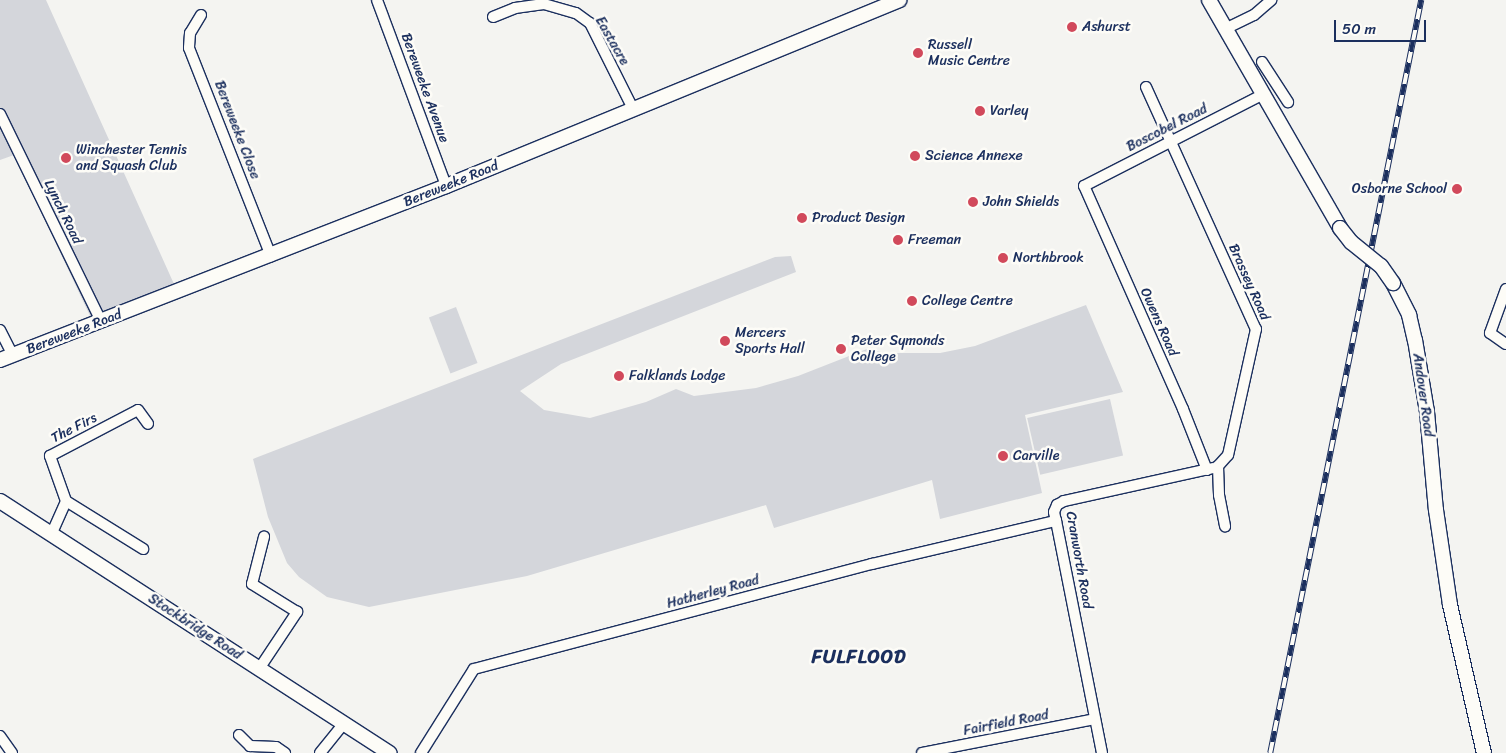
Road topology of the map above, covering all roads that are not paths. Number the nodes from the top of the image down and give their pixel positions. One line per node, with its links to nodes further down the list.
1 (377, 0): 16 (street, Bereweeke Avenue)
2 (899, 0): 13 (main road, Bereweeke Road)
3 (1209, 0): 7 (main road, Andover Road)
4 (1271, 0): 7 (street)
5 (201, 15): 18 (street, Bereweeke Close)
6 (493, 16): 13 (street, Eastacre)
7 (1225, 29): 11 (main road, Andover Road)
8 (1262, 62): 9 (street)
9 (1270, 75): 11 (street); 12 (street)
10 (1146, 87): 15 (street, Brassey Road)
11 (1258, 88): 15 (street, Boscobel Road); 46 (main road, Andover Road, bridge)
12 (1288, 102)
13 (633, 110): 16 (main road, Bereweeke Road)
14 (0, 114): 20 (street, Lynch Road)
15 (1171, 142): 17 (street, Boscobel Road); 25 (street, Brassey Road)
16 (446, 186): 18 (main road, Bereweeke Road)
17 (1084, 186): 26 (street, Owens Road)
18 (271, 256): 20 (main road, Bereweeke Road)
19 (1506, 289): 22 (street)
20 (101, 321): 23 (main road, Bereweeke Road)
21 (0, 330): 23 (street)
22 (1506, 344)
23 (7, 357)
24 (148, 424): 28 (street, The Firs)
25 (1218, 466): 26 (street, Cranworth Road); 30 (street)
26 (1207, 470): 29 (street, Cranworth Road)
27 (0, 501): 31 (main road, Stockbridge Road)
28 (66, 501): 31 (street); 33 (street)
29 (1056, 522): 35 (street, Cranworth Road); 43 (street, Hatherley Road)
30 (1224, 526)
31 (51, 535): 34 (main road, Stockbridge Road)
32 (264, 537): 34 (street)
33 (142, 549)
34 (259, 669): 36 (main road, Stockbridge Road)
35 (1095, 720): 44 (street, Fairfield Road); 45 (street, Cranworth Road)
36 (344, 723): 41 (street); 42 (main road, Stockbridge Road)
37 (239, 735): 40 (street)
38 (0, 736): 39 (street)
39 (12, 753)
40 (284, 753)
41 (320, 753)
42 (390, 753)
43 (421, 753)
44 (922, 753)
45 (1102, 753)
46 (1484, 753)

